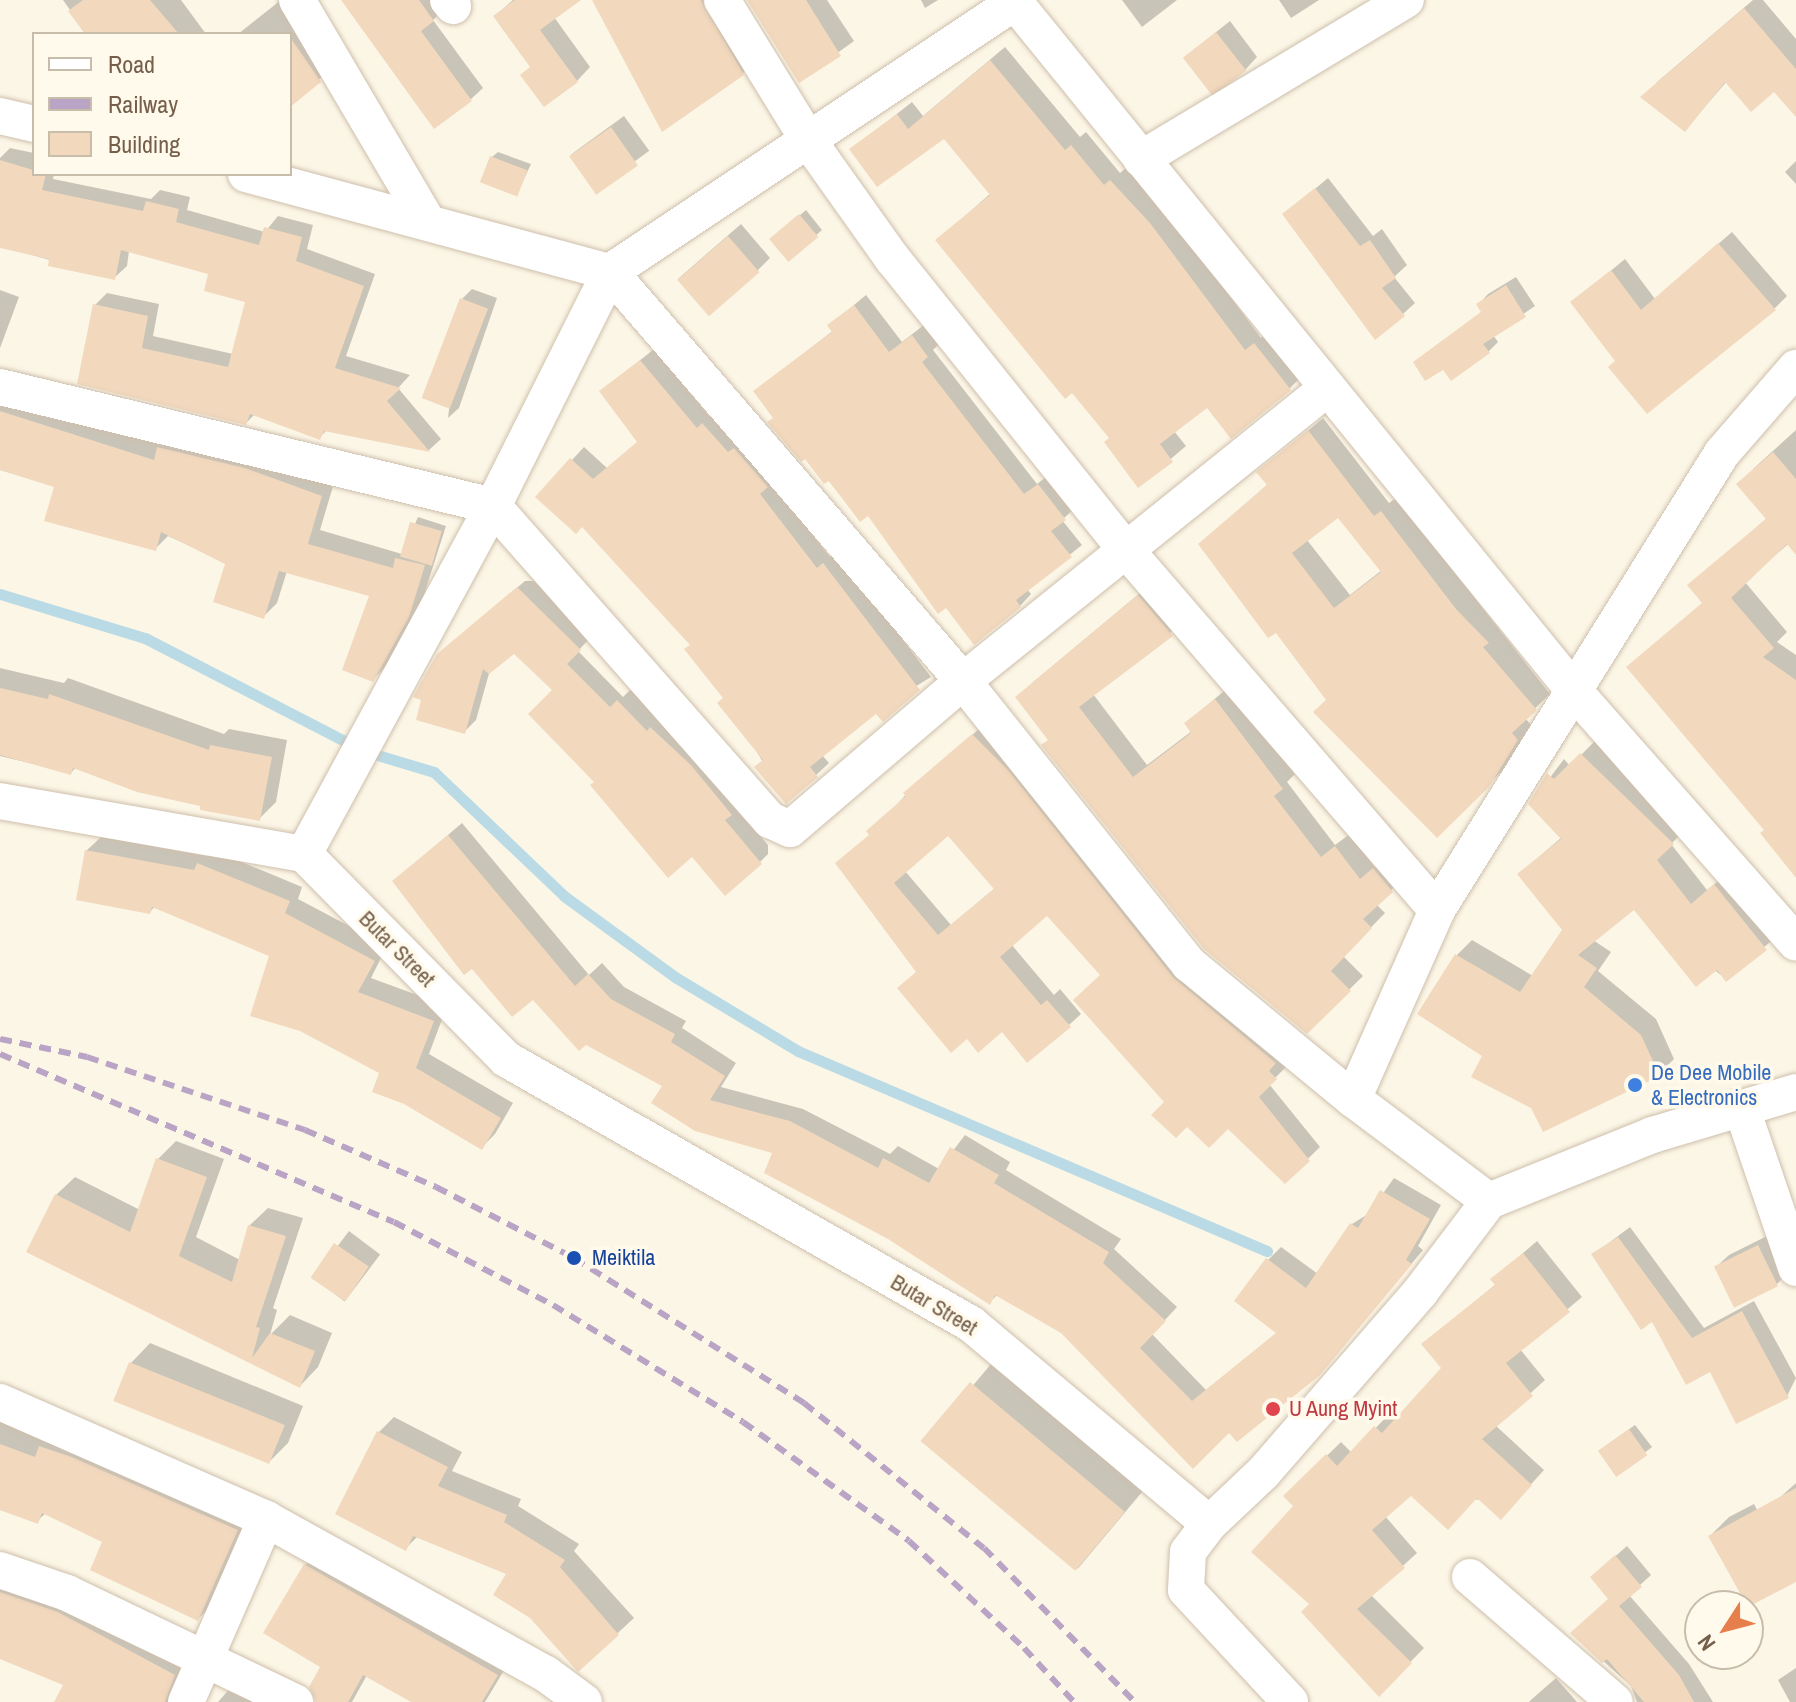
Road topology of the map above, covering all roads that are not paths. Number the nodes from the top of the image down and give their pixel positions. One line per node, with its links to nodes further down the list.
1 (297, 0): 10 (street)
2 (722, 0): 7 (street)
3 (1406, 0): 8 (street)
4 (1013, 2): 7 (street); 8 (street)
5 (0, 116): 6 (street)
6 (32, 124)
7 (808, 140): 11 (street); 16 (street)
8 (1141, 159): 14 (street)
9 (254, 176): 10 (street)
10 (426, 219): 11 (street)
11 (610, 272): 15 (street); 17 (street)
12 (1796, 368): 18 (street)
13 (0, 387): 15 (street)
14 (1327, 388): 16 (street); 18 (street)
15 (493, 506): 17 (street); 20 (street)
16 (1126, 550): 17 (street); 21 (street)
17 (963, 681): 24 (street)
18 (1575, 692): 21 (street); 22 (street)
19 (0, 801): 20 (street)
20 (304, 854): 30 (street, Butar Street)
21 (1437, 910): 24 (street)
22 (1796, 943)
23 (1796, 1092): 25 (street)
24 (1353, 1099): 26 (street)
25 (1742, 1109): 26 (street); 27 (street)
26 (1489, 1201): 30 (street)
27 (1796, 1268)
28 (0, 1402): 29 (street)
29 (266, 1519): 33 (street); 34 (street)
30 (1209, 1524): 38 (street)
31 (0, 1570): 33 (street)
32 (1470, 1577): 39 (street)
33 (205, 1662): 35 (street); 36 (street)
34 (538, 1688): 37 (street)
35 (186, 1702)
36 (295, 1702)
37 (584, 1702)
38 (1290, 1702)
39 (1615, 1702)

